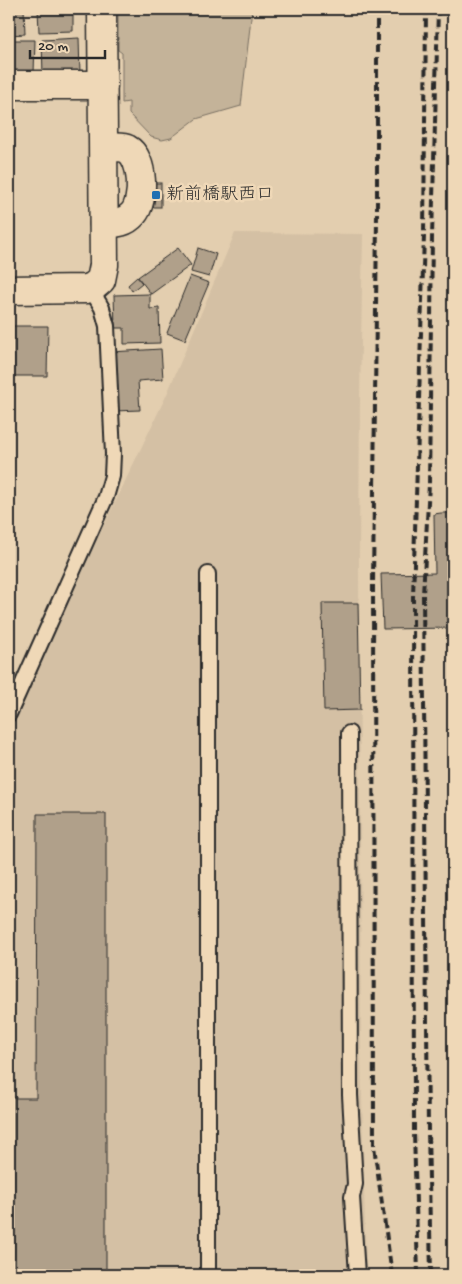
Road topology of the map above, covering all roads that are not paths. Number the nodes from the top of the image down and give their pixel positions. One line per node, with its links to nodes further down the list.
1 (102, 9): 3 (street)
2 (9, 85): 3 (street)
3 (103, 85): 4 (street)
4 (104, 148): 5 (street); 5 (street)
5 (104, 224): 6 (street)
6 (98, 284): 7 (street); 9 (lane)
7 (9, 290)
8 (208, 574): 11 (lane)
9 (9, 714)
10 (349, 733): 12 (lane)
11 (208, 1275)
12 (358, 1275)

